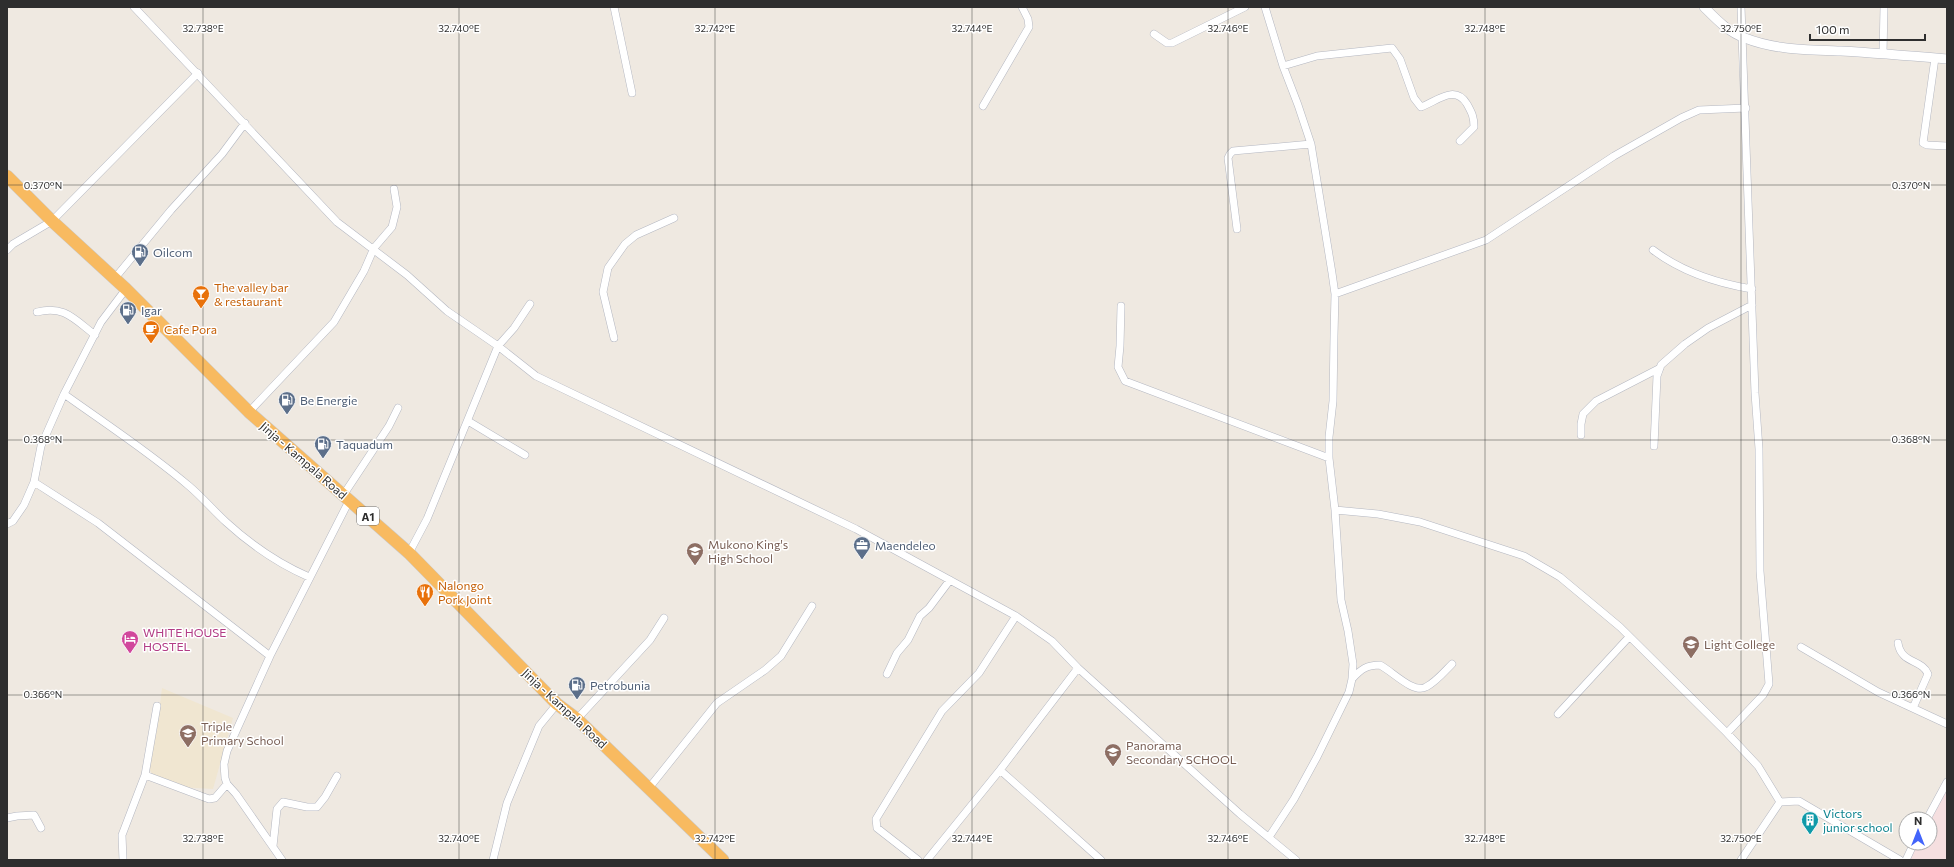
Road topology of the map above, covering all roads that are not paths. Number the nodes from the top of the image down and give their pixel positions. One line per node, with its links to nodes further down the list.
1 (134, 7): 15 (street)
2 (614, 7): 16 (street)
3 (1022, 7): 17 (street)
4 (1245, 7): 9 (street)
5 (1265, 7): 14 (street)
6 (1704, 7): 10 (street)
7 (1742, 7): 10 (street)
8 (1884, 7): 11 (street)
9 (1154, 34)
10 (1744, 38): 11 (street); 18 (street)
11 (1883, 54): 12 (street)
12 (1935, 58): 13 (street); 22 (street)
13 (1947, 59)
14 (1283, 66): 20 (street); 21 (street)
15 (198, 73): 19 (street); 26 (street)
16 (632, 93)
17 (982, 106)
18 (1746, 108): 33 (street); 34 (street)
19 (246, 123): 28 (street); 31 (street)
20 (1460, 141)
21 (1311, 144): 27 (street); 34 (street)
22 (1947, 146)
23 (7, 176): 26 (highway, Jinja - Kampala Road / A1)
24 (394, 189): 28 (street)
25 (674, 218): 40 (street)
26 (52, 221): 29 (street); 31 (highway, Jinja - Kampala Road / A1)
27 (1237, 229)
28 (374, 248): 41 (street); 45 (street)
29 (7, 250)
30 (1653, 250): 33 (street)
31 (115, 278): 32 (highway, Jinja - Kampala Road / A1)
32 (126, 289): 39 (street); 45 (highway, Jinja - Kampala Road / A1)
33 (1752, 289): 36 (street)
34 (1335, 294): 50 (street)
35 (530, 304): 41 (street)
36 (1752, 305): 42 (street); 75 (street)
37 (1121, 306): 50 (street)
38 (37, 312): 39 (street)
39 (95, 335): 43 (street)
40 (614, 338)
41 (498, 346): 46 (street); 57 (street)
42 (1660, 368): 47 (street); 48 (street)
43 (64, 394): 51 (street); 56 (street)
44 (398, 408): 52 (street)
45 (249, 412): 52 (highway, Jinja - Kampala Road / A1)
46 (468, 421): 49 (street); 55 (street)
47 (1581, 435)
48 (1654, 446)
49 (525, 455)
50 (1329, 458): 53 (street)
51 (34, 482): 54 (street); 64 (street)
52 (347, 497): 55 (highway, Jinja - Kampala Road / A1); 56 (street)
53 (1335, 510): 61 (street); 68 (street)
54 (7, 524)
55 (409, 553): 69 (highway, Jinja - Kampala Road / A1)
56 (309, 577): 64 (street)
57 (950, 580): 59 (street); 67 (street)
58 (812, 606): 81 (street)
59 (1016, 616): 66 (street); 92 (street)
60 (664, 618): 73 (street)
61 (1629, 637): 72 (street); 75 (street)
62 (1898, 643): 71 (street)
63 (1801, 647): 71 (street)
64 (270, 656): 80 (street)
65 (1452, 664): 68 (street)
66 (1078, 668): 76 (street); 86 (street)
67 (887, 674)
68 (1352, 679): 86 (street)
69 (557, 704): 73 (highway, Jinja - Kampala Road / A1); 90 (street)
70 (157, 706): 77 (street)
71 (1914, 708): 74 (street)
72 (1558, 714)
73 (577, 719): 81 (highway, Jinja - Kampala Road / A1)
74 (1947, 724)
75 (1727, 733): 82 (street)
76 (1000, 770): 93 (street); 94 (street)
77 (145, 775): 80 (street); 88 (street)
78 (337, 776): 87 (street)
79 (1947, 782): 83 (street)
80 (227, 784): 87 (street)
81 (649, 788): 91 (highway, Jinja - Kampala Road / A1)
82 (1780, 802): 96 (street); 97 (street)
83 (1931, 811)
84 (7, 818): 85 (street)
85 (41, 828)
86 (1269, 837): 95 (street)
87 (273, 846): 89 (street)
88 (123, 860)
89 (282, 860)
90 (493, 860)
91 (723, 860)
92 (918, 860)
93 (927, 860)
94 (1101, 860)
95 (1296, 860)
96 (1741, 860)
97 (1900, 860)

